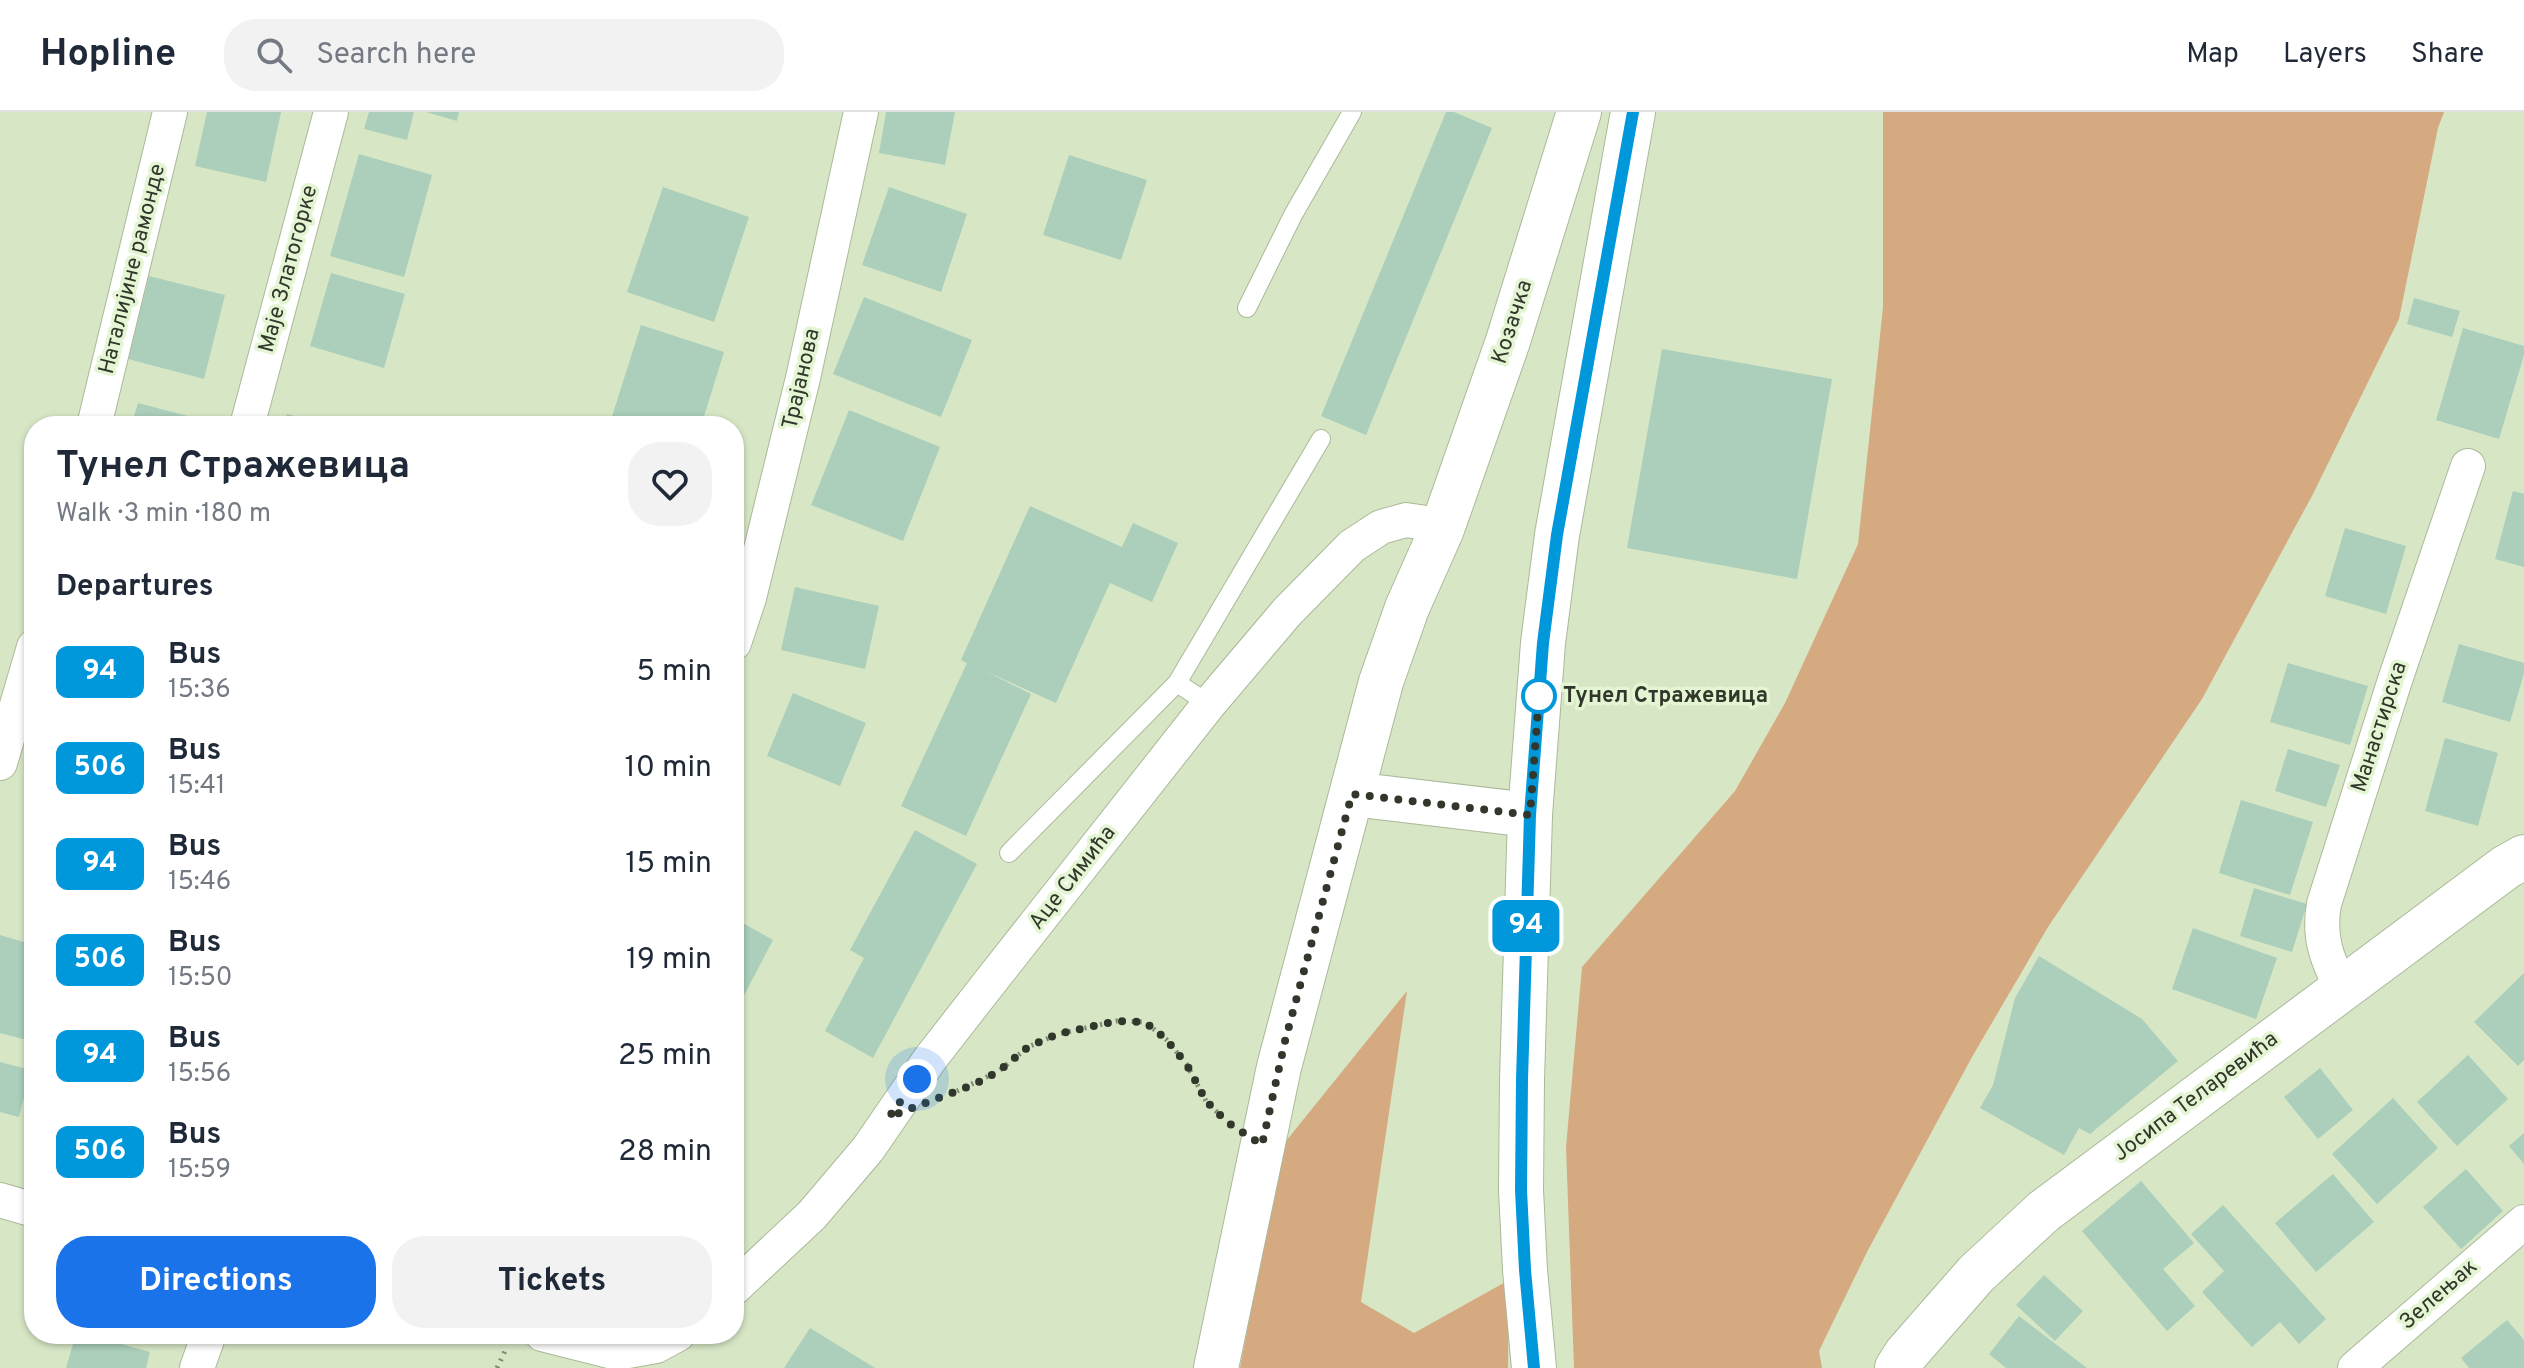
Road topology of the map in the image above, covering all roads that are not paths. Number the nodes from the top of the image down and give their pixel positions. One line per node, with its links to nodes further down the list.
1 (170, 112): 8 (street, Наталијине рамонде)
2 (331, 112): 9 (street, Маје Златогорке)
3 (861, 112): 13 (street, Трајанова)
4 (1352, 112): 7 (lane)
5 (1579, 112): 12 (main road, Козачка)
6 (1633, 112): 19 (main road)
7 (1247, 308)
8 (96, 416)
9 (250, 416)
10 (1321, 439): 15 (lane)
11 (2468, 466): 22 (street, Манастирска)
12 (1442, 529): 16 (street, Аце Симића); 18 (main road, Козачка)
13 (744, 613)
14 (24, 681): 17 (street)
15 (1177, 683): 16 (lane); 20 (lane)
16 (1209, 704): 26 (street, Аце Симића)
17 (0, 763)
18 (1352, 794): 19 (main road); 31 (main road, Козачка)
19 (1530, 815): 32 (main road)
20 (1009, 853)
21 (2524, 857): 22 (main road, Јосипа Теларевића)
22 (2342, 989): 33 (main road, Јосипа Теларевића)
23 (0, 1200): 24 (street)
24 (24, 1207)
25 (2524, 1222): 34 (street, Зелењак)
26 (744, 1279)
27 (205, 1344): 30 (street)
28 (581, 1344): 29 (street)
29 (660, 1344)
30 (197, 1368)
31 (1216, 1368)
32 (1534, 1368)
33 (1897, 1368)
34 (2355, 1368)

